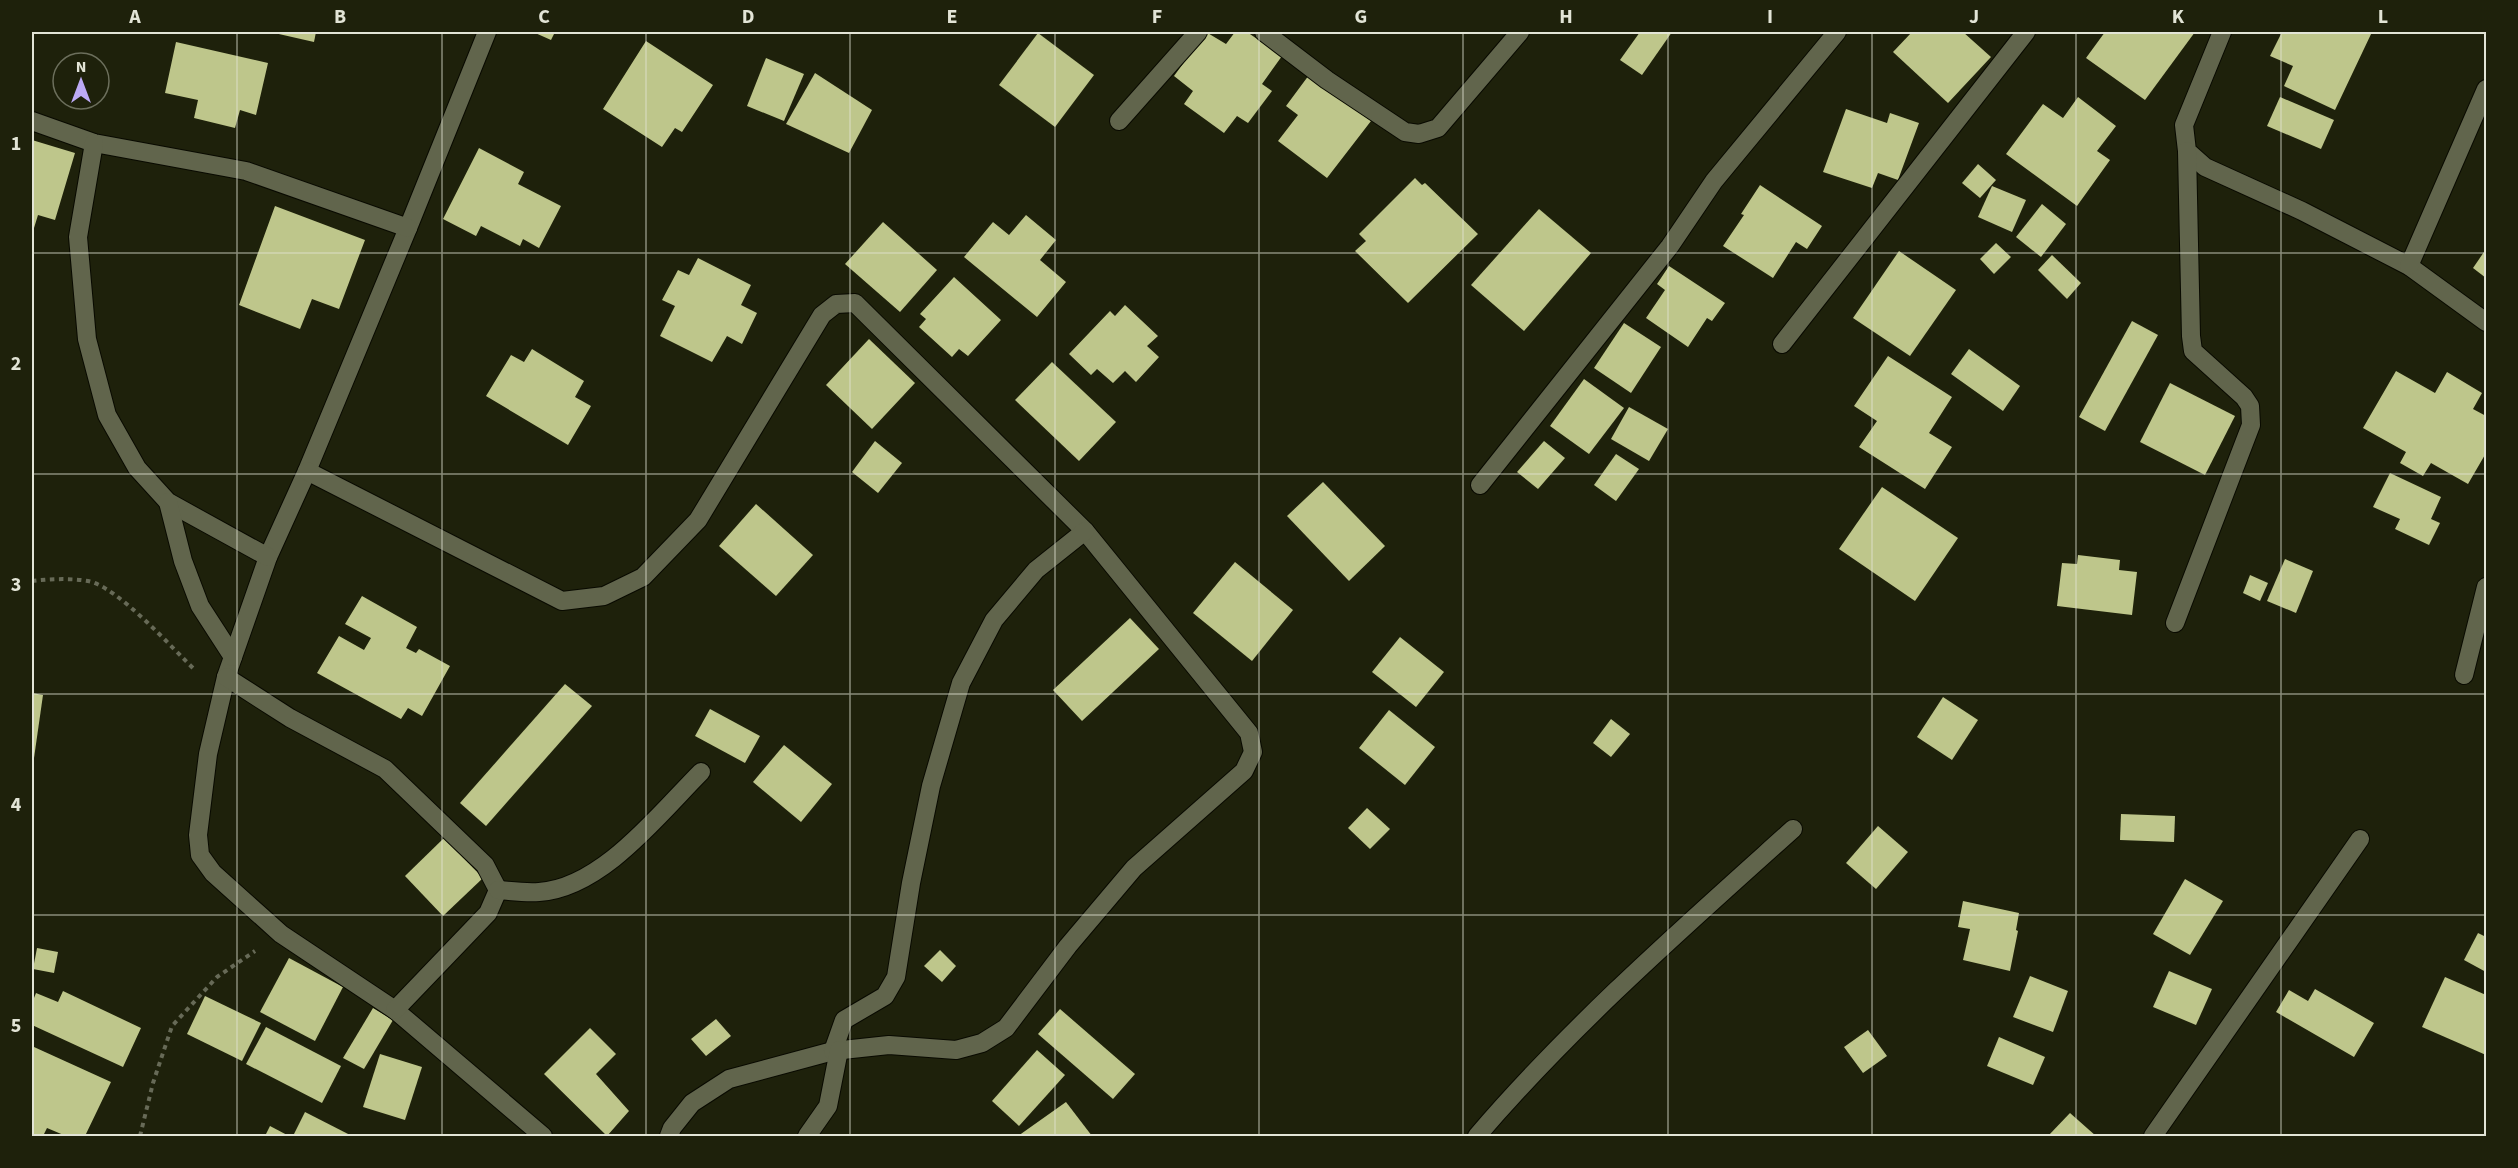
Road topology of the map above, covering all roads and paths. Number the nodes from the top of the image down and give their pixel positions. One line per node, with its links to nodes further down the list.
1 (487, 32): 13 (street)
2 (1198, 32): 10 (street)
3 (1264, 32): 4 (street)
4 (1520, 32)
5 (1837, 32): 18 (street)
6 (2026, 32): 16 (street)
7 (2222, 32): 12 (street)
8 (2487, 89): 14 (street)
9 (32, 121): 11 (street)
10 (1119, 121)
11 (94, 143): 13 (street); 19 (street)
12 (2187, 151): 14 (street); 24 (street)
13 (408, 228): 17 (street)
14 (2409, 266): 15 (street)
15 (2487, 322)
16 (1782, 344)
17 (307, 471): 20 (street); 21 (street)
18 (1480, 484)
19 (168, 502): 21 (street); 25 (street)
20 (1085, 531): 34 (street); 34 (street)
21 (268, 557): 25 (street)
22 (32, 581): 27 (path)
23 (2487, 587): 26 (street)
24 (2175, 623)
25 (233, 657): 27 (street)
26 (2464, 675)
27 (224, 686): 31 (street); 32 (street)
28 (701, 772): 31 (street)
29 (1793, 829): 39 (street)
30 (2360, 839): 40 (street)
31 (498, 890): 33 (street)
32 (281, 933): 33 (street); 35 (path)
33 (395, 1010): 36 (street)
34 (836, 1051): 37 (street); 38 (street)
35 (140, 1137)
36 (543, 1137)
37 (669, 1137)
38 (807, 1137)
39 (1476, 1137)
40 (2153, 1137)

